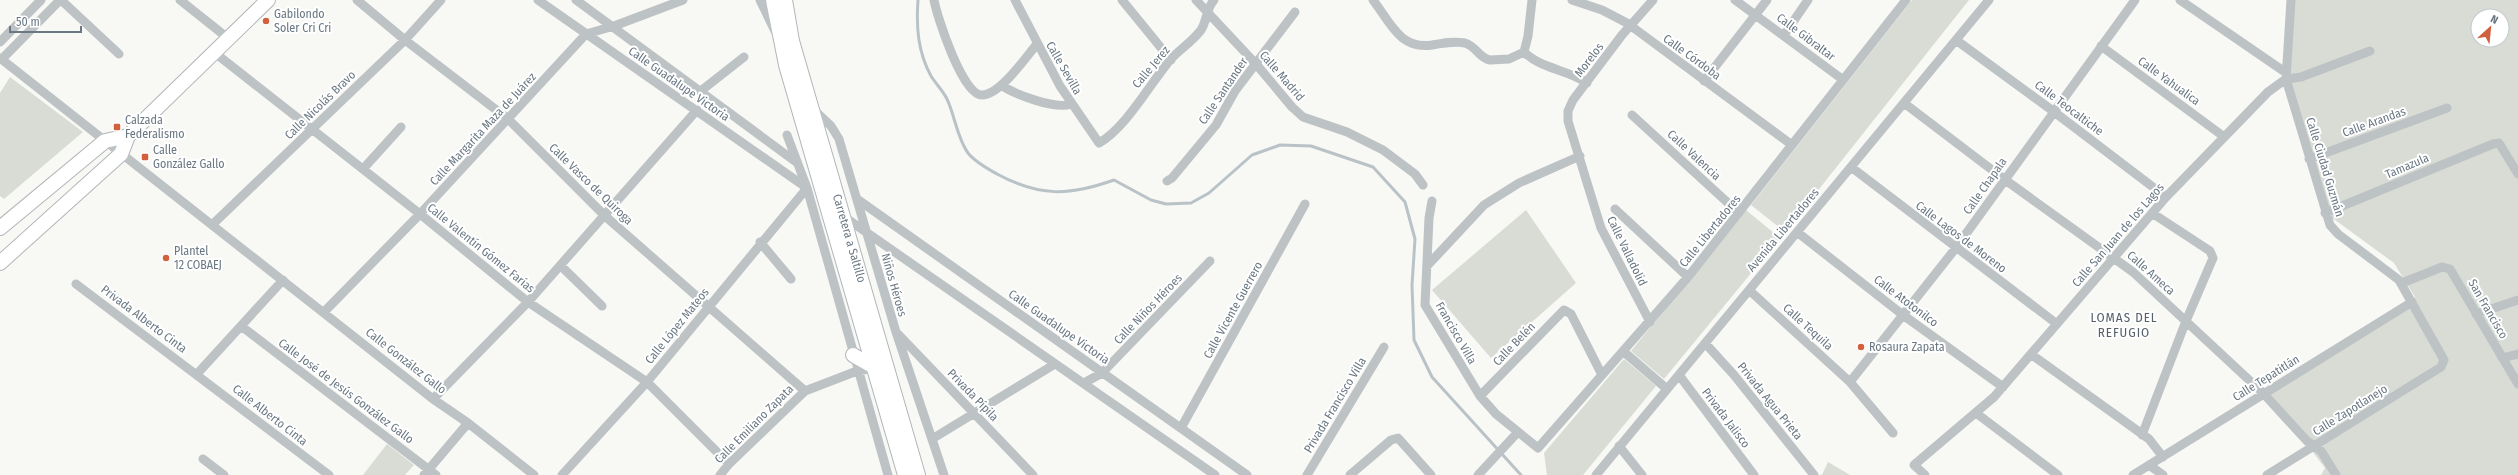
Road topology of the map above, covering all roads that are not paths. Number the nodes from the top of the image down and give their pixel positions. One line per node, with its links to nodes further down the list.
1 (41, 0): 43 (street)
2 (60, 0): 50 (street); 52 (street)
3 (180, 0): 40 (street)
4 (268, 0): 40 (main road)
5 (357, 0): 41 (street, Calle Vasco de Quiroga)
6 (441, 0): 41 (street, Calle Nicolás Bravo)
7 (538, 0): 38 (street, Calle Guadalupe Victoria)
8 (576, 0): 36 (street, Calle Guadalupe Victoria)
9 (683, 0): 31 (street)
10 (760, 0): 44 (street)
11 (773, 0): 44 (main road, Carretera a Saltillo)
12 (785, 0): 35 (main road, Carretera a Saltillo)
13 (791, 0): 35 (street)
14 (934, 0): 59 (street)
15 (1015, 0): 45 (street, Calle Sevilla)
16 (1122, 0): 53 (street)
17 (1196, 0): 33 (street, Calle Madrid)
18 (1214, 0): 33 (street, Calle Jerez)
19 (1373, 0): 48 (street)
20 (1532, 0): 48 (street)
21 (1572, 0): 37 (street, Calle Córdoba)
22 (1653, 0): 37 (street, Morelos)
23 (1735, 0): 34 (street, Calle Gibraltar)
24 (1767, 0): 34 (street)
25 (1808, 0): 39 (street)
26 (1906, 0): 56 (street, Calle Libertadores)
27 (1989, 0): 42 (street, Avenida Libertadores)
28 (2135, 0): 46 (street, Calle Chapala)
29 (2180, 0): 55 (street)
30 (2293, 1): 55 (street)
31 (663, 3): 36 (street)
32 (1295, 12): 54 (street, Calle Santander)
33 (1207, 13): 53 (street, Calle Jerez); 54 (street, Calle Madrid)
34 (1757, 16): 39 (street, Calle Gibraltar); 57 (street)
35 (788, 17): 63 (main road, Carretera a Saltillo)
36 (614, 26): 38 (street); 60 (street, Calle Guadalupe Victoria)
37 (1630, 26): 57 (street, Calle Córdoba); 58 (street, Morelos)
38 (586, 34): 65 (street, Calle Guadalupe Victoria); 68 (street, Calle Margarita Maza de Juárez)
39 (1784, 35): 56 (street, Calle Gibraltar)
40 (229, 39): 49 (main road)
41 (405, 40): 68 (street, Calle Vasco de Quiroga); 70 (street, Calle Nicolás Bravo)
42 (1956, 40): 61 (street, Avenida Libertadores); 66 (street, Calle Teocaltiche)
43 (0, 42)
44 (781, 43): 139 (main road, Carretera a Saltillo)
45 (1037, 44): 59 (street); 62 (street, Calle Sevilla)
46 (2101, 46): 66 (street, Calle Chapala); 73 (street, Calle Yahualica)
47 (2370, 51): 55 (street)
48 (1524, 52): 58 (street)
49 (215, 53): 70 (street, Calle Valentín Gómez Farías); 72 (main road)
50 (119, 54)
51 (744, 57): 60 (street)
52 (1, 58): 74 (street, Calle González Gallo)
53 (1171, 60): 75 (street, Calle Jerez)
54 (1256, 64): 86 (street, Calle Santander); 87 (street, Calle Madrid)
55 (2286, 75): 73 (street, Calle San Juan de los Lagos); 80 (street, Calle Ciudad Guzmán)
56 (1842, 79): 77 (street, Calle Libertadores)
57 (1704, 81): 77 (street, Calle Córdoba)
58 (1587, 83): 76 (street, Morelos)
59 (1001, 85): 62 (street)
60 (702, 90): 81 (street, Calle Guadalupe Victoria)
61 (1904, 103): 82 (street, Avenida Libertadores); 85 (street, Calle Ameca)
62 (1071, 104): 75 (street, Calle Sevilla)
63 (812, 108): 90 (street, Niños Héroes); 99 (main road, Carretera a Saltillo)
64 (2447, 108): 80 (street, Calle Arandas)
65 (697, 110): 88 (street, Calle Guadalupe Victoria); 98 (street)
66 (2053, 111): 85 (street, Calle Chapala); 89 (street, Calle Teocaltiche)
67 (1632, 115): 94 (street, Calle Valencia)
68 (508, 119): 97 (street, Calle Margarita Maza de Juárez); 98 (street, Calle Vasco de Quiroga)
69 (401, 127): 83 (street)
70 (312, 129): 83 (street, Calle Valentín Gómez Farías); 100 (street, Calle Nicolás Bravo)
71 (787, 135): 81 (street)
72 (128, 136): 74 (main road); 78 (main road)
73 (2223, 136): 89 (street, Calle San Juan de los Lagos)
74 (106, 141): 78 (street, Calle González Gallo); 101 (main road)
75 (1099, 143)
76 (1576, 143): 79 (street, Calle Valladolid)
77 (1792, 145): 94 (street, Calle Libertadores)
78 (121, 154): 100 (street, Calle González Gallo); 108 (main road)
79 (1580, 156): 110 (street); 126 (street, Calle Valladolid)
80 (2309, 159): 96 (street, Calle Ciudad Guzmán)
81 (796, 162): 88 (street)
82 (1850, 167): 103 (street, Avenida Libertadores); 105 (street, Calle Lagos de Moreno)
83 (363, 169): 97 (street, Calle Valentín Gómez Farías)
84 (2518, 174): 96 (street, Tamazula)
85 (2004, 179): 105 (street, Calle Chapala); 106 (street, Calle Ameca)
86 (1167, 181)
87 (1423, 185)
88 (807, 188): 104 (street, Calle López Mateos); 134 (street)
89 (2166, 197): 95 (street, Calle San Juan de los Lagos)
90 (857, 200): 102 (street, Niños Héroes); 141 (street, Calle Guadalupe Victoria)
91 (1432, 201): 110 (street, Francisco Villa)
92 (1305, 204): 158 (street, Calle Vicente Guerrero)
93 (1615, 209): 111 (street)
94 (1739, 213): 111 (street, Calle Libertadores)
95 (2152, 213): 106 (street, Calle San Juan de los Lagos); 125 (street)
96 (2325, 213): 114 (street, Calle Ciudad Guzmán)
97 (420, 214): 118 (street, Calle Valentín Gómez Farías); 122 (street, Calle Margarita Maza de Juárez)
98 (605, 216): 109 (street); 121 (street, Calle Vasco de Quiroga)
99 (843, 216): 102 (street); 177 (main road, Carretera a Saltillo)
100 (213, 224): 112 (street, Calle González Gallo)
101 (0, 228)
102 (867, 232): 129 (street, Niños Héroes); 138 (street)
103 (1797, 232): 116 (street, Avenida Libertadores); 124 (street, Calle Atotonilco)
104 (760, 242): 113 (street); 121 (street, Calle López Mateos)
105 (1955, 249): 124 (street, Calle Chapala); 127 (street, Calle Lagos de Moreno)
106 (2114, 257): 125 (street, Calle Ameca); 127 (street, Calle San Juan de los Lagos)
107 (1210, 261): 141 (street, Calle Niños Héroes)
108 (0, 263)
109 (560, 266): 118 (street); 120 (street)
110 (1427, 266): 153 (street, Francisco Villa)
111 (1688, 277): 126 (street, Calle Libertadores)
112 (284, 280): 122 (street, Calle González Gallo); 128 (street)
113 (791, 280)
114 (2402, 283): 119 (street, Calle Ciudad Guzmán); 123 (street, San Francisco)
115 (76, 284): 142 (street, Privada Alberto Cinta)
116 (1749, 290): 130 (street, Avenida Libertadores); 146 (street, Calle Tequila)
117 (2518, 300): 123 (street)
118 (528, 302): 145 (street, Calle Valentín Gómez Farías); 154 (street)
119 (2412, 302): 137 (street, Calle Ciudad Guzmán); 152 (street, Calle Tepatitlán)
120 (602, 306)
121 (708, 306): 145 (street, Calle López Mateos); 151 (street, Calle Vasco de Quiroga)
122 (324, 312): 154 (street, Calle González Gallo)
123 (2476, 314): 136 (street, San Francisco)
124 (1903, 315): 146 (street, Calle Chapala); 150 (street, Calle Atotonilco)
125 (2186, 321): 152 (street, Calle Ameca); 161 (street)
126 (1650, 322): 132 (street, Calle Libertadores)
127 (2058, 324): 135 (street, Calle San Juan de los Lagos)
128 (241, 326): 142 (street); 170 (street, Calle José de Jesús González Gallo)
129 (896, 332): 156 (street, Privada Pípila); 162 (street, Niños Héroes)
130 (1705, 342): 144 (street, Avenida Libertadores); 189 (street, Privada Agua Prieta)
131 (1384, 347): 182 (street, Privada Francisco Villa)
132 (1624, 352): 143 (street, Calle Libertadores); 149 (street)
133 (2518, 354): 136 (street)
134 (853, 355): 139 (main road); 140 (street)
135 (2032, 355): 150 (street, Calle San Juan de los Lagos); 161 (street)
136 (2502, 358): 148 (street, San Francisco)
137 (2444, 363): 164 (street, Calle Zapotlanejo)
138 (1055, 364): 147 (street); 156 (street)
139 (874, 368): 140 (street, Calle Emiliano Zapata); 176 (main road, Carretera a Saltillo)
140 (857, 372): 151 (street, Calle Emiliano Zapata); 175 (street)
141 (1102, 373): 147 (street, Calle Niños Héroes); 158 (street, Calle Guadalupe Victoria)
142 (197, 374): 171 (street, Calle Alberto Cinta)
143 (1602, 375): 153 (street, Calle Belén); 159 (street, Calle Libertadores)
144 (1679, 375): 149 (street, Avenida Libertadores); 188 (street, Privada Jalisco)
145 (647, 382): 167 (street, Calle Valentín Gómez Farías); 173 (street, Calle López Mateos)
146 (1850, 382): 160 (street, Calle Tequila)
147 (1084, 383): 180 (street)
148 (2518, 384)
149 (1665, 387): 163 (street, Avenida Libertadores)
150 (2003, 387): 155 (street, Calle San Juan de los Lagos)
151 (805, 391): 167 (street, Calle Emiliano Zapata)
152 (2263, 393): 164 (street, Calle Ameca); 165 (street, Calle Tepatitlán)
153 (1480, 396): 159 (street, Francisco Villa)
154 (433, 399): 157 (street, Calle González Gallo)
155 (1976, 413): 190 (street, Calle San Juan de los Lagos); 191 (street)
156 (974, 414): 162 (street); 179 (street, Privada Pípila)
157 (468, 423): 170 (street); 172 (street, Calle González Gallo)
158 (1181, 428): 181 (street, Calle Guadalupe Victoria)
159 (1518, 432): 185 (street)
160 (1893, 433)
161 (2142, 435): 165 (street)
162 (932, 440): 178 (street, Niños Héroes)
163 (1619, 446): 186 (street, Avenida Libertadores); 187 (street)
164 (2315, 446): 194 (street, Calle Zapotlanejo); 195 (street, Calle Ameca)
165 (2163, 456): 168 (street, Calle Tepatitlán)
166 (203, 459): 169 (street)
167 (729, 464): 174 (street, Calle Emiliano Zapata)
168 (2149, 465): 192 (street, Calle Tepatitlán); 193 (street)
169 (218, 473)
170 (429, 473)
171 (329, 475)
172 (534, 475)
173 (562, 475)
174 (720, 475)
175 (888, 475)
176 (905, 475)
177 (918, 475)
178 (944, 475)
179 (1033, 475)
180 (1215, 475)
181 (1247, 475)
182 (1307, 475)
183 (1350, 475): 184 (street)
184 (1431, 475)
185 (1478, 475)
186 (1596, 475)
187 (1642, 475)
188 (1754, 475)
189 (1814, 475)
190 (1925, 475)
191 (2058, 475)
192 (2133, 475)
193 (2164, 475)
194 (2267, 475)
195 (2336, 475)

